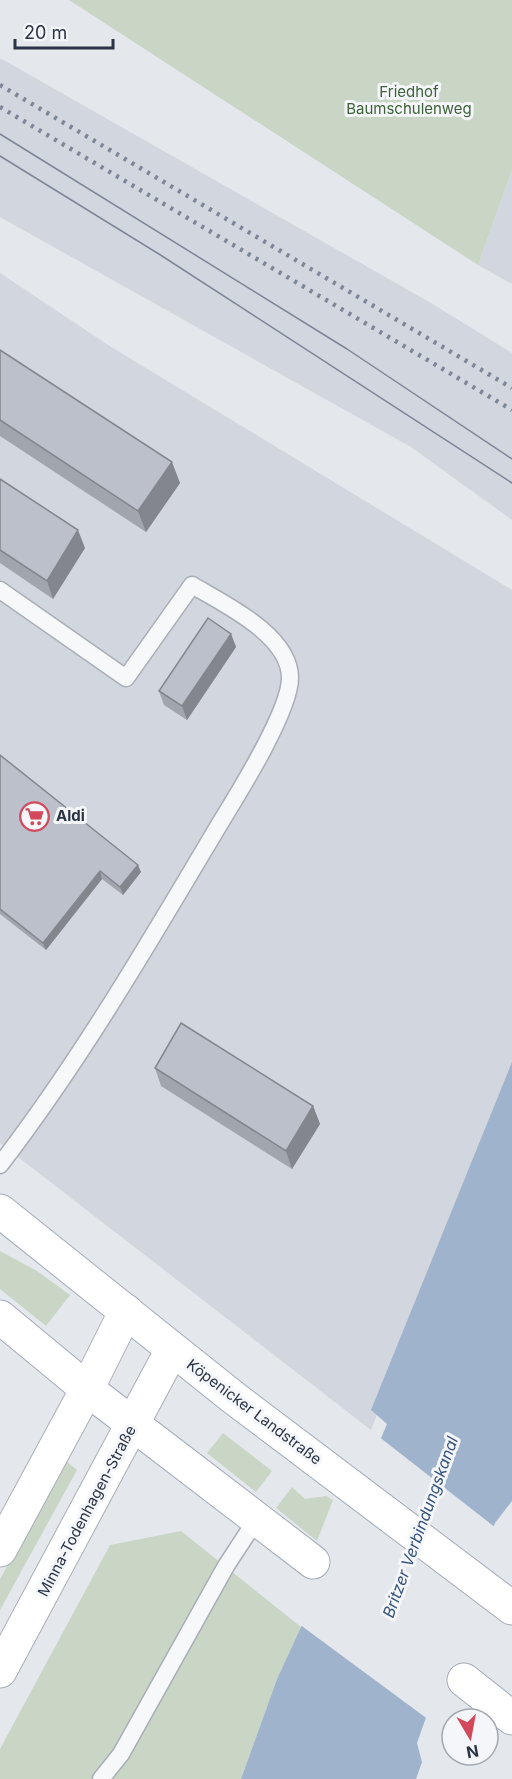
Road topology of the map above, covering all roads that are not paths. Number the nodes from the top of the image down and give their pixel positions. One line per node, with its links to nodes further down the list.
1 (0, 590): 2 (lane)
2 (0, 1165)
3 (0, 1211): 4 (main road, Köpenicker Landstraße)
4 (126, 1311): 6 (main road, Köpenicker Landstraße); 7 (main road)
5 (0, 1317): 7 (main road)
6 (172, 1350): 8 (main road, Minna-Todenhagen-Straße); 12 (main road, Köpenicker Landstraße)
7 (87, 1389): 8 (main road); 10 (main road)
8 (133, 1424): 9 (main road); 13 (main road, Minna-Todenhagen-Straße)
9 (256, 1520): 11 (main road); 16 (lane)
10 (0, 1550)
11 (313, 1562)
12 (504, 1601)
13 (0, 1671)
14 (464, 1680): 15 (main road)
15 (512, 1718)
16 (101, 1779)

